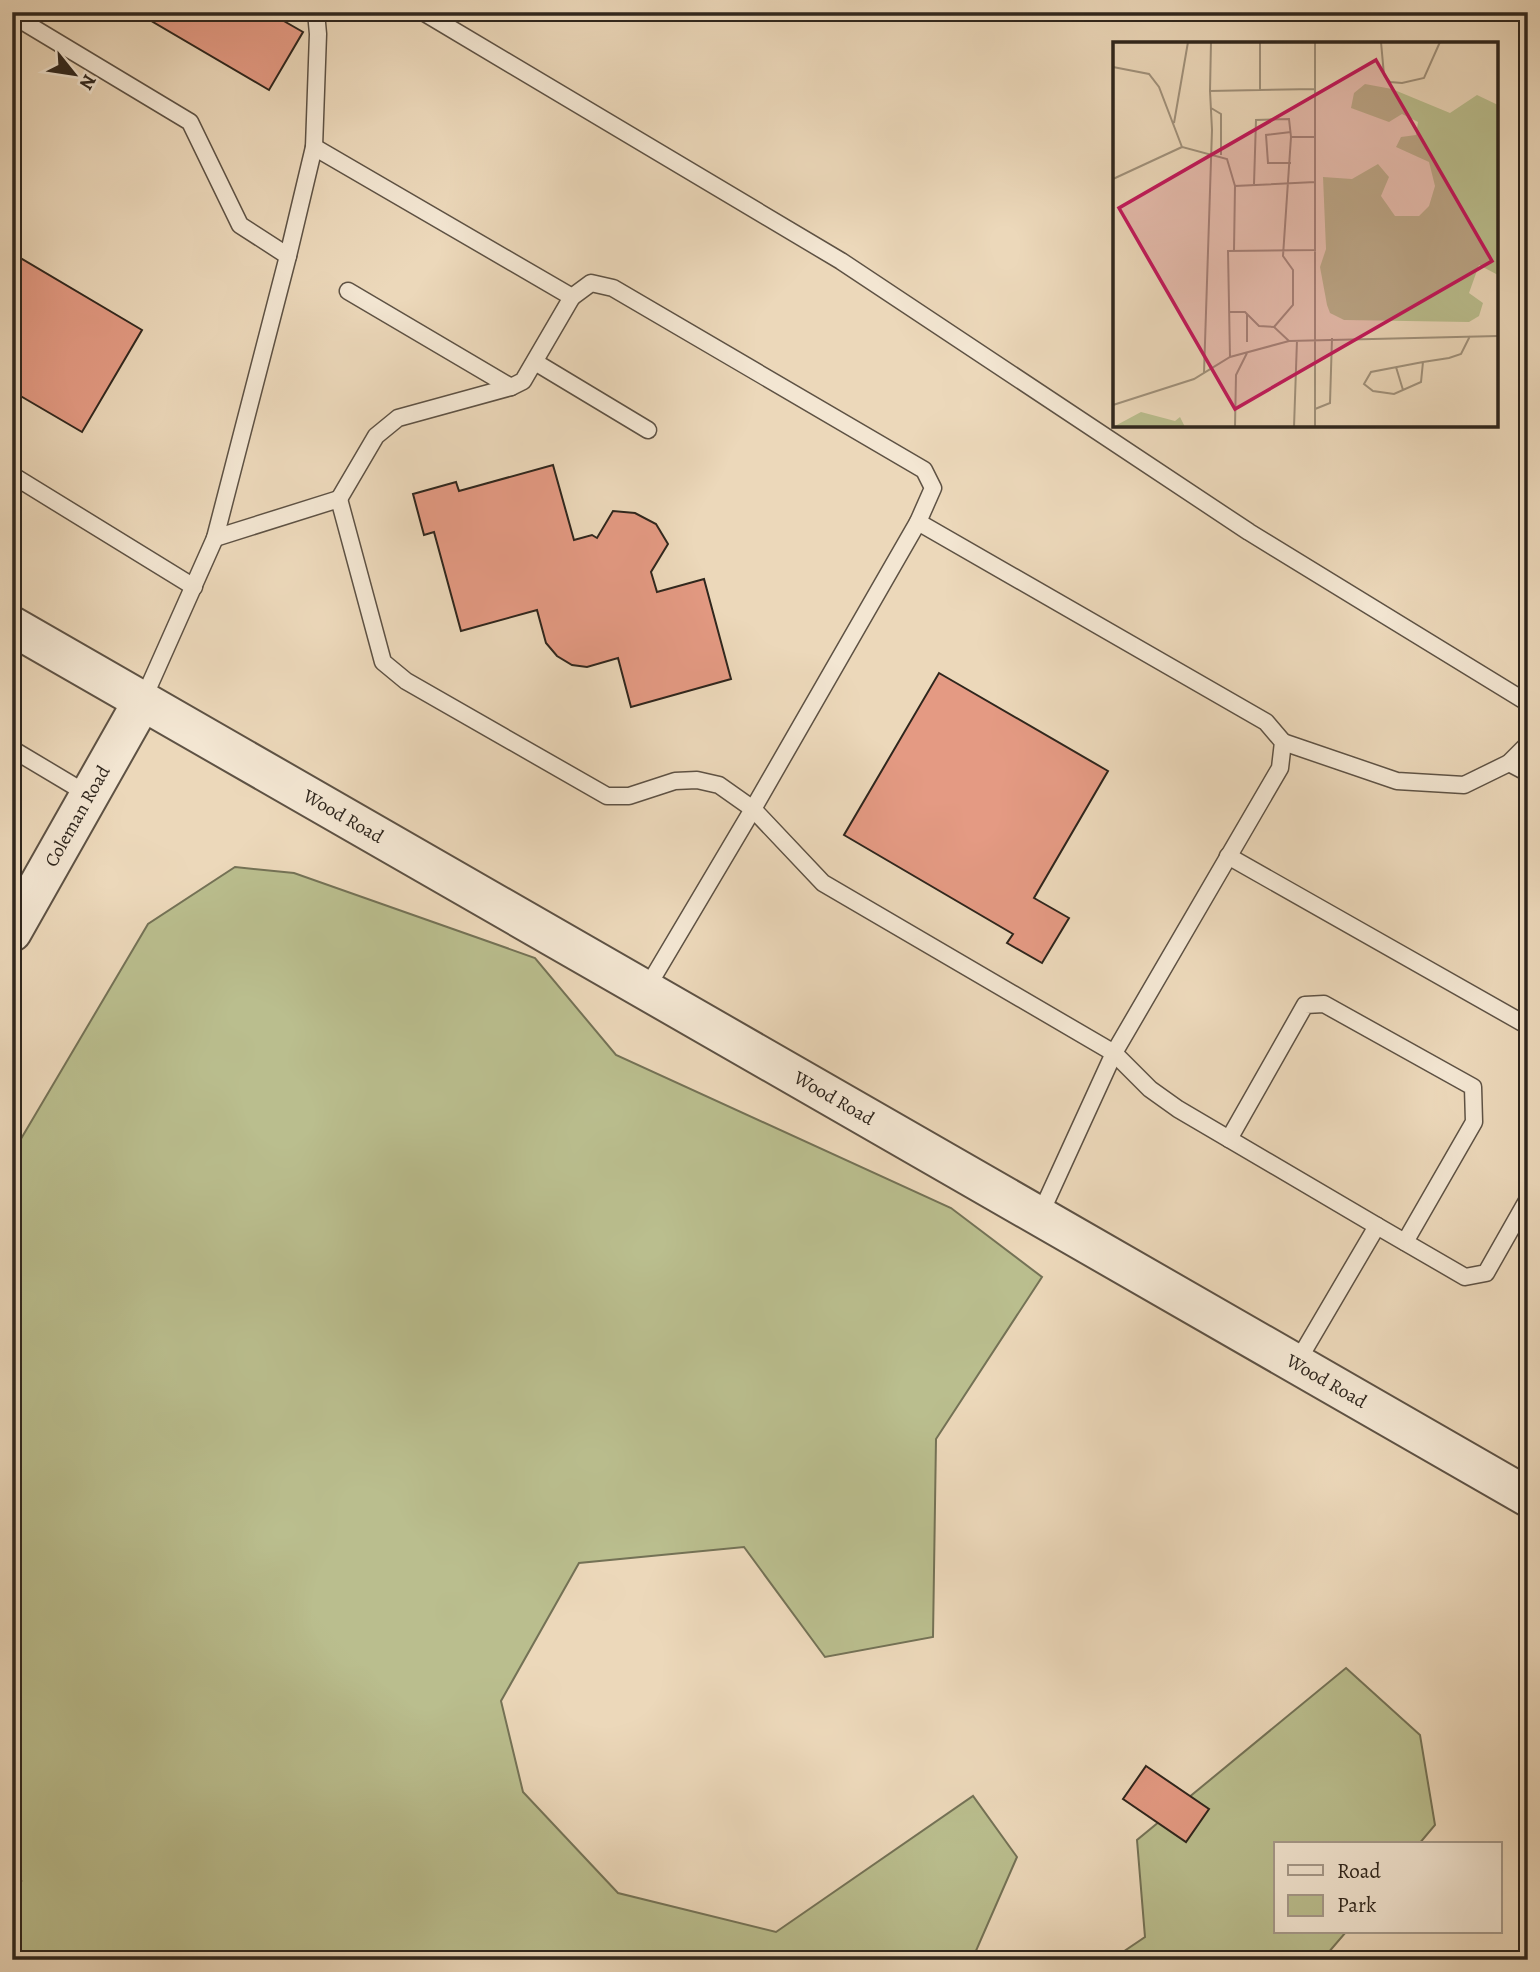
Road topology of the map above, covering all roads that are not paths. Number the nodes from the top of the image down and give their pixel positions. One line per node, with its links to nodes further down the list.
1 (316, 12): 4 (lane)
2 (423, 12): 18 (lane)
3 (12, 15): 5 (lane)
4 (314, 147): 5 (lane); 7 (lane)
5 (288, 256): 14 (lane)
6 (348, 291): 9 (lane)
7 (572, 297): 8 (lane); 13 (lane)
8 (535, 362): 9 (lane); 10 (lane)
9 (510, 387): 12 (lane)
10 (648, 430)
11 (12, 475): 15 (lane)
12 (339, 499): 14 (lane); 25 (lane)
13 (918, 522): 19 (lane); 25 (lane)
14 (215, 538): 15 (lane)
15 (194, 587): 17 (lane)
16 (12, 626): 17 (street, Wood Road)
17 (142, 702): 24 (street, Coleman Road); 28 (street, Wood Road)
18 (1528, 703)
19 (1283, 742): 22 (lane); 26 (lane)
20 (1528, 744): 22 (lane)
21 (12, 749): 24 (lane)
22 (1509, 763): 23 (lane)
23 (1528, 774)
24 (89, 795): 27 (street, Coleman Road)
25 (753, 809): 28 (lane); 30 (lane)
26 (1228, 856): 29 (lane); 30 (lane)
27 (12, 932)
28 (645, 991): 33 (street, Wood Road)
29 (1528, 1026)
30 (1114, 1053): 31 (lane); 33 (lane)
31 (1229, 1139): 34 (lane); 35 (lane)
32 (1528, 1199): 35 (lane)
33 (1039, 1217): 36 (street, Wood Road)
34 (1377, 1226): 35 (lane); 36 (lane)
35 (1405, 1242)
36 (1296, 1364): 37 (street, Wood Road)
37 (1528, 1497)

